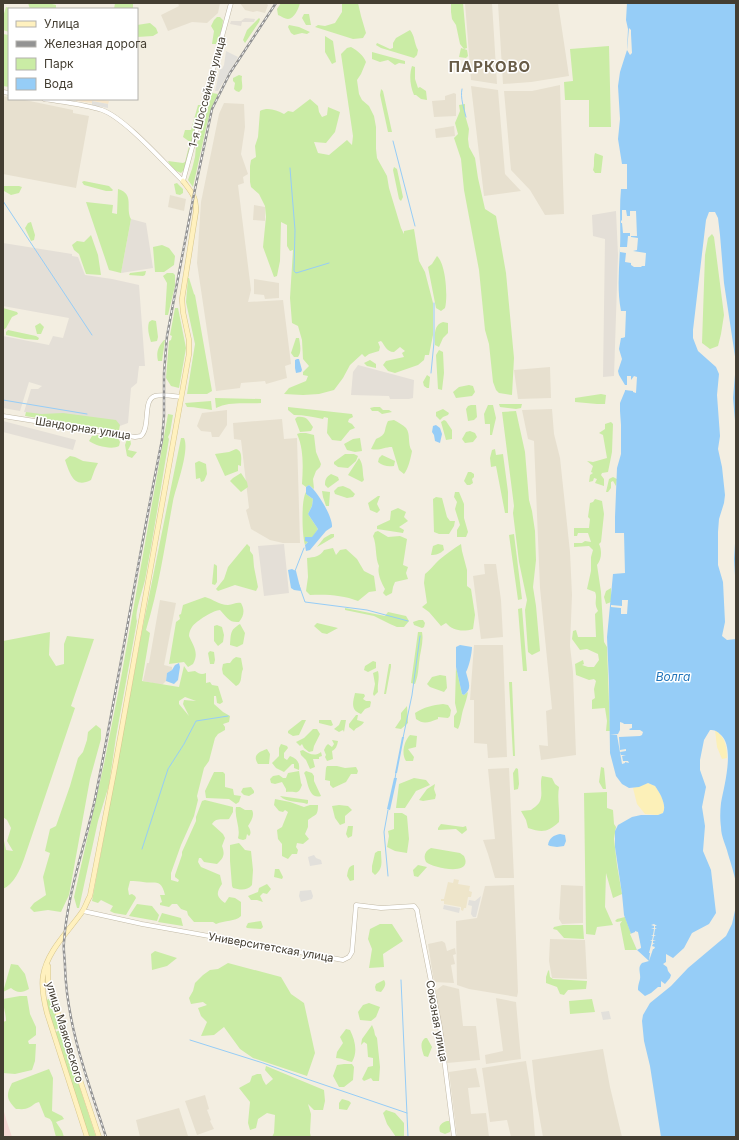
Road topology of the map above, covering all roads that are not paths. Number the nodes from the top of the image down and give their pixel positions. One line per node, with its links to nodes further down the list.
1 (232, 3): 3 (street, 1-я Шоссейная улица)
2 (50, 100): 3 (street)
3 (183, 181): 4 (main road)
4 (181, 397): 5 (street, Шандорная улица); 7 (main road)
5 (3, 416)
6 (414, 906): 7 (street, Университетская улица); 13 (street, Союзная улица)
7 (83, 911): 8 (main road)
8 (48, 962): 9 (main road, улица Маяковского); 10 (main road, улица Маяковского)
9 (53, 998): 10 (main road); 12 (main road, улица Маяковского)
10 (44, 1000): 11 (main road, улица Маяковского)
11 (87, 1137)
12 (99, 1137)
13 (454, 1137)

